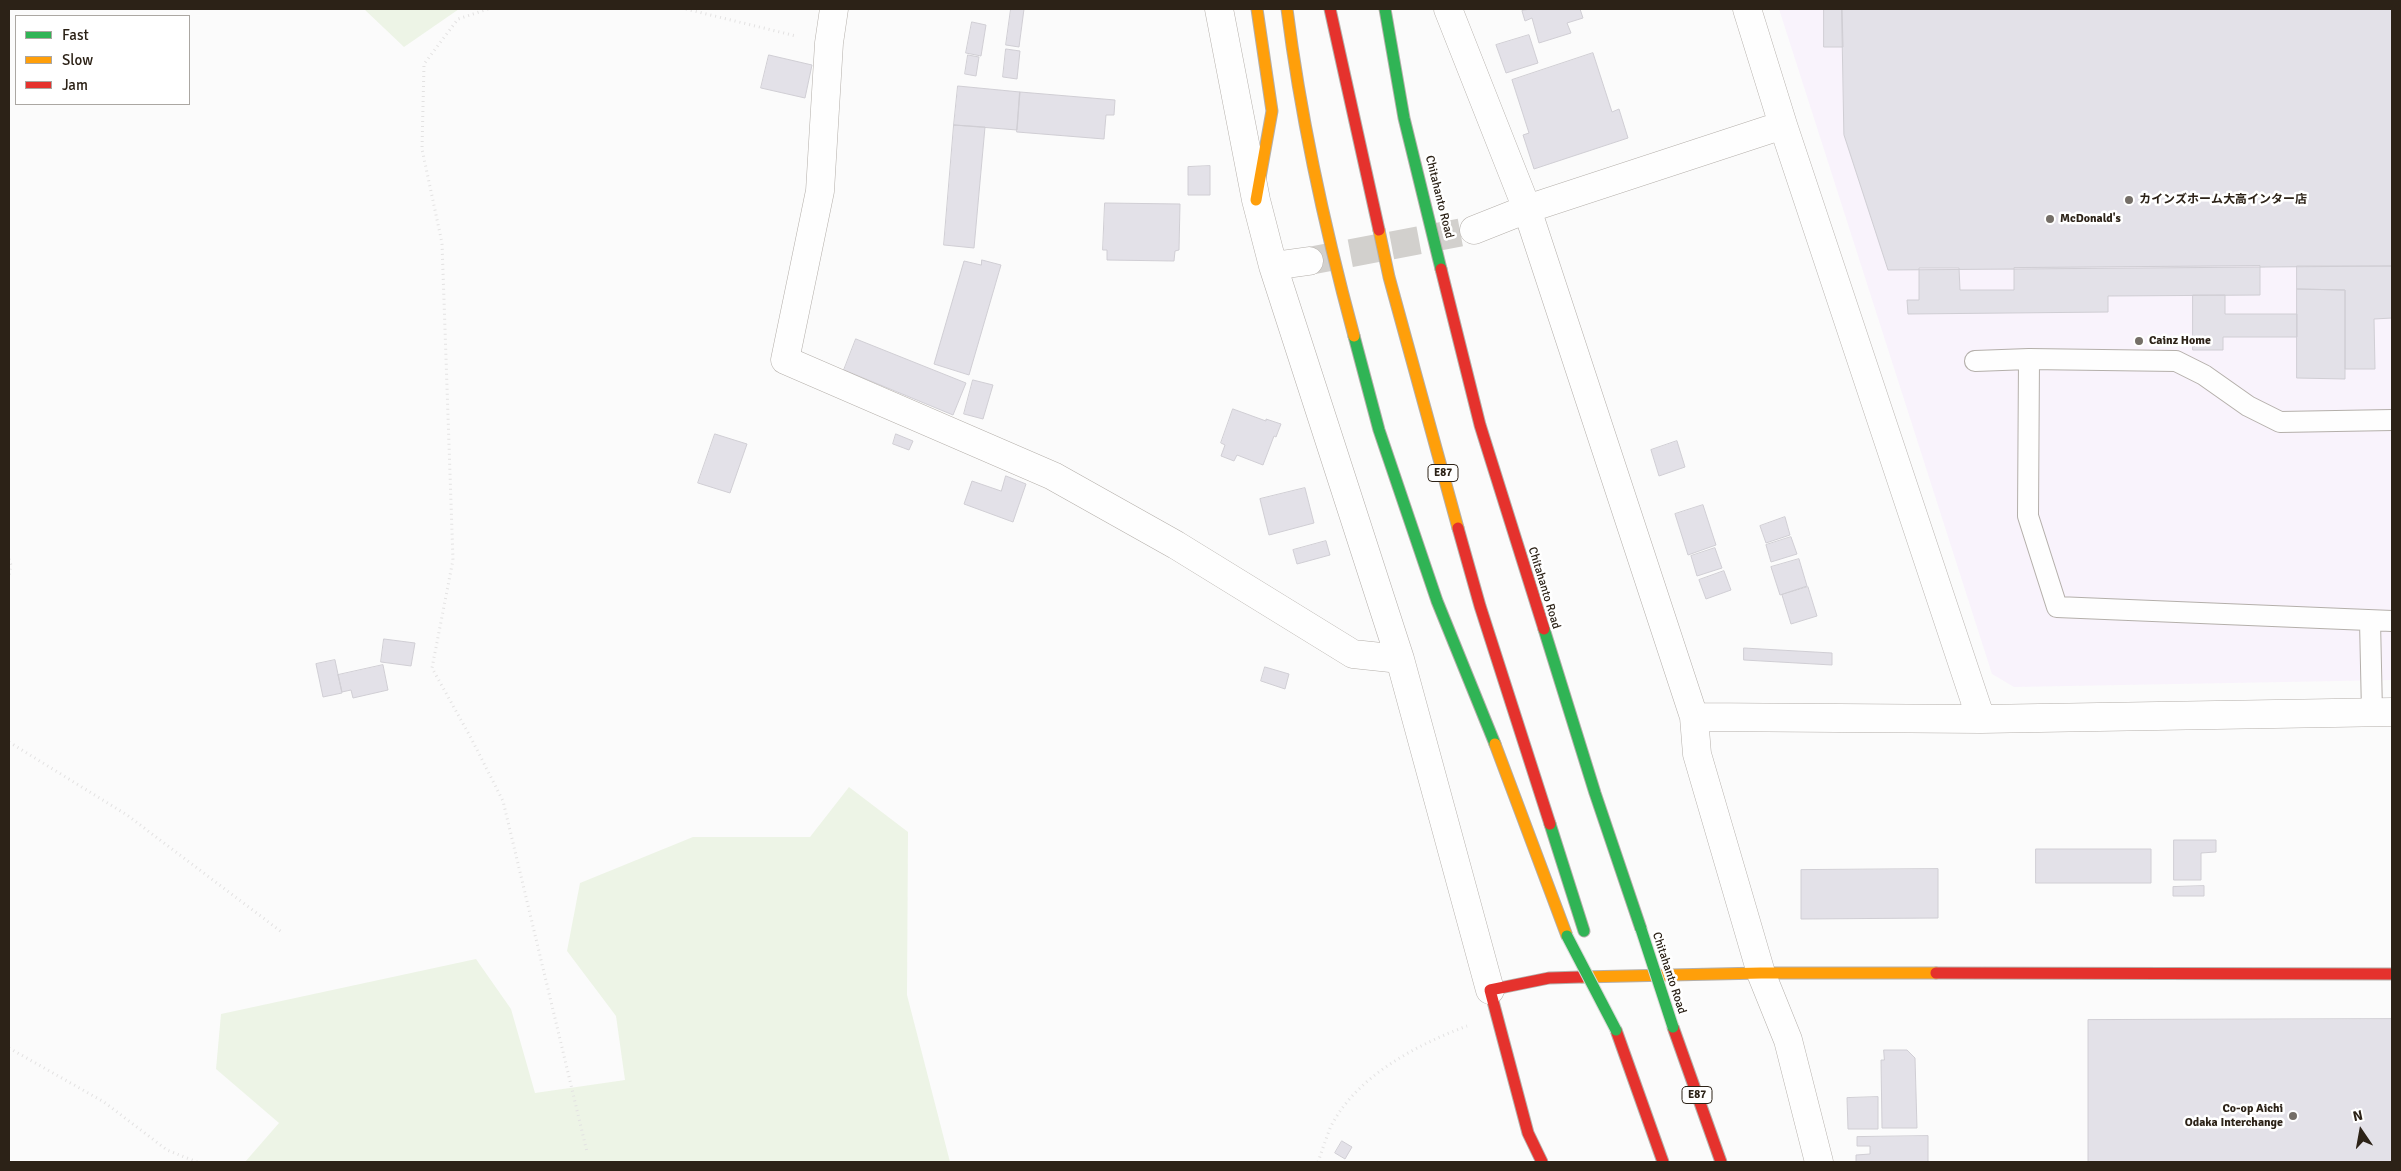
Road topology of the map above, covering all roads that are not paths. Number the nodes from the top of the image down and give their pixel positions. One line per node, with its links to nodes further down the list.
1 (834, 9): 20 (street)
2 (1219, 9): 10 (street)
3 (1257, 9): 10 (main road)
4 (1286, 9): 29 (main road, bridge)
5 (1330, 9): 24 (main road, E87)
6 (1385, 9): 32 (main road, Chitahanto Road / E87, bridge)
7 (1448, 9): 11 (street)
8 (1747, 9): 9 (street)
9 (1783, 125): 11 (street); 23 (street)
10 (1256, 200): 14 (street)
11 (1527, 209): 12 (street); 22 (street)
12 (1474, 230)
13 (1309, 261): 14 (street)
14 (1273, 266): 20 (street)
15 (2029, 359): 16 (lane); 17 (lane); 18 (lane)
16 (1975, 361)
17 (2392, 420)
18 (2370, 621): 19 (lane); 21 (lane)
19 (2392, 621)
20 (1400, 659): 28 (street)
21 (2382, 712): 23 (street)
22 (1694, 717): 23 (street); 26 (street)
23 (1981, 719)
24 (1586, 935)
25 (1596, 967): 29 (main road, bridge)
26 (1760, 973): 27 (main road); 28 (main road); 33 (street)
27 (2392, 974)
28 (1490, 990): 30 (main road)
29 (1616, 1030): 31 (main road)
30 (1542, 1162)
31 (1663, 1162)
32 (1721, 1162)
33 (1819, 1162)

